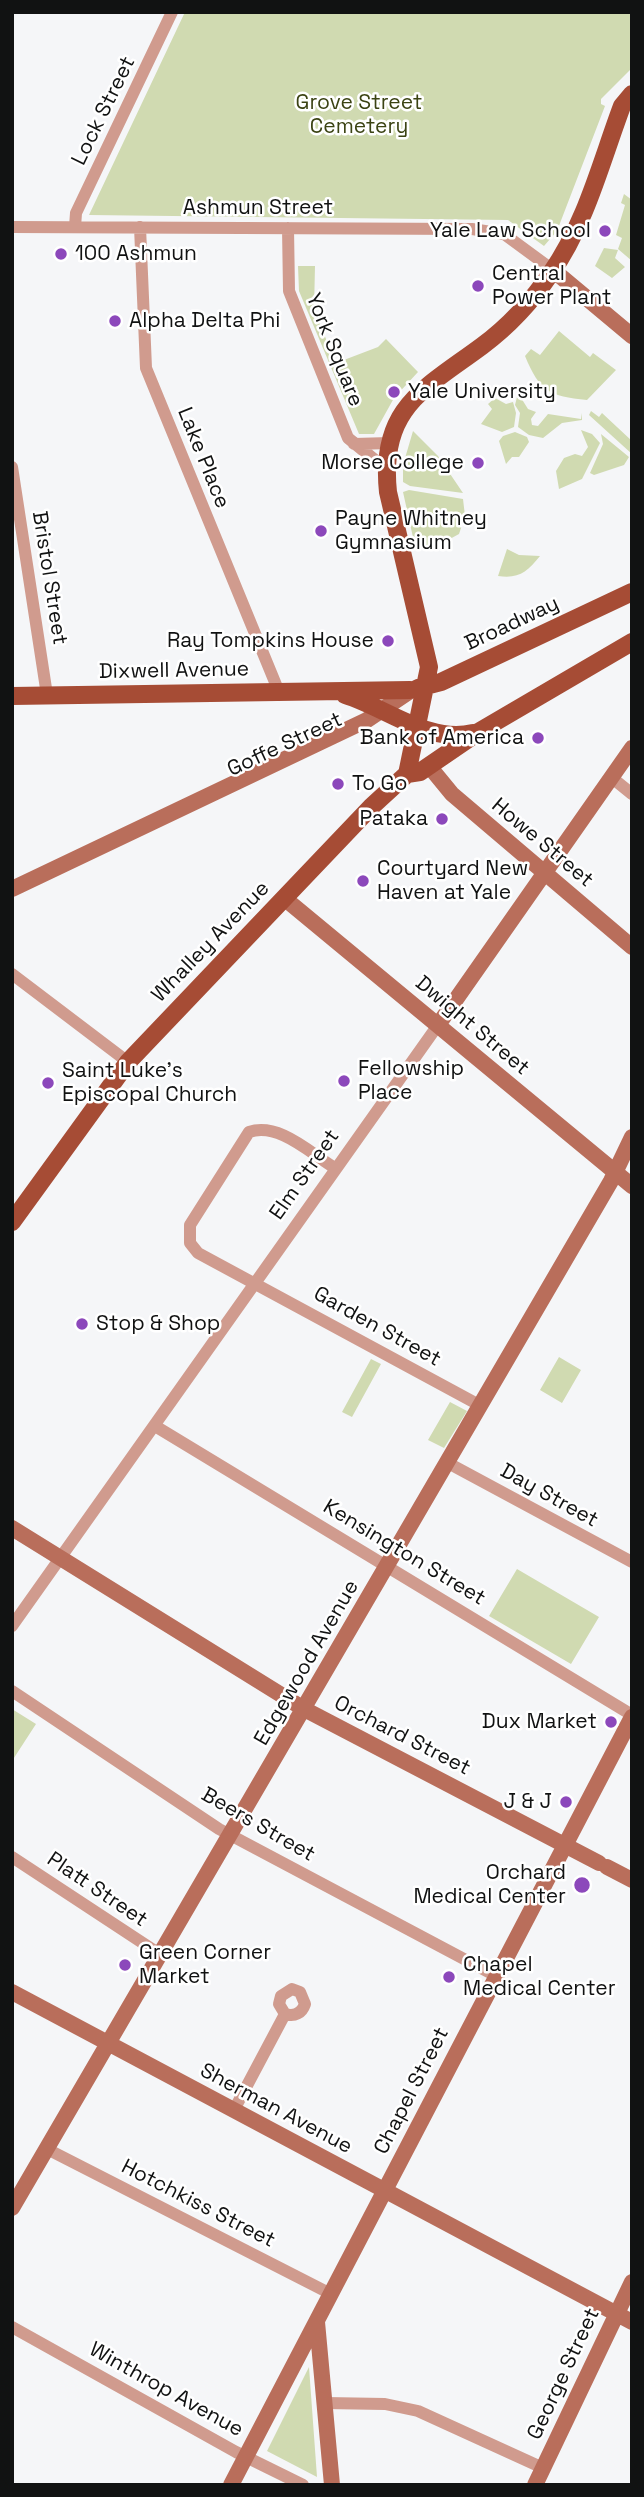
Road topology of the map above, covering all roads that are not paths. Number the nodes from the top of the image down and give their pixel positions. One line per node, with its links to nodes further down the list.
1 (172, 12): 4 (street, Lock Street)
2 (632, 94): 7 (main road)
3 (12, 227): 4 (street, Ashmun Street)
4 (75, 227): 5 (street, Ashmun Street)
5 (140, 227): 6 (street, Ashmun Street); 16 (street, Lake Place)
6 (288, 228): 7 (street, Ashmun Street); 10 (street, York Square)
7 (553, 270): 8 (main road); 9 (main road)
8 (632, 337)
9 (390, 443): 10 (street); 12 (main road)
10 (353, 444): 12 (street)
11 (12, 467): 18 (street, Bristol Street)
12 (386, 469): 15 (main road)
13 (632, 593): 15 (main road, Broadway)
14 (632, 642): 22 (main road)
15 (417, 688): 17 (main road, Dixwell Avenue); 20 (main road, Goffe Street); 21 (main road)
16 (279, 692): 17 (main road, Dixwell Avenue); 18 (main road, Dixwell Avenue)
17 (336, 693): 20 (main road, Dixwell Avenue)
18 (47, 695): 19 (main road, Dixwell Avenue)
19 (12, 696)
20 (382, 709): 21 (main road, Dixwell Avenue); 29 (main road, Goffe Street)
21 (419, 726): 22 (main road, Dixwell Avenue); 25 (main road)
22 (480, 731): 24 (main road, Whalley Avenue)
23 (632, 748): 26 (main road, Elm Street)
24 (429, 766): 25 (main road, Whalley Avenue); 28 (main road, Howe Street)
25 (407, 775): 30 (main road, Whalley Avenue)
26 (611, 777): 27 (street); 28 (main road, Elm Street)
27 (632, 794)
28 (544, 872): 31 (main road, Howe Street); 33 (main road, Elm Street)
29 (12, 889)
30 (284, 898): 33 (main road, Dwight Street); 34 (main road, Whalley Avenue)
31 (632, 947)
32 (12, 974): 34 (street)
33 (438, 1025): 36 (street, Elm Street); 37 (main road, Dwight Street)
34 (128, 1062): 39 (main road, Whalley Avenue)
35 (632, 1137): 37 (main road, Edgewood Avenue)
36 (335, 1168): 40 (street, Elm Street); 40 (street, Garden Street)
37 (615, 1173): 38 (main road, Dwight Street); 41 (main road, Edgewood Avenue)
38 (632, 1186)
39 (12, 1222)
40 (254, 1282): 41 (street, Garden Street); 42 (street, Elm Street)
41 (481, 1406): 43 (main road, Edgewood Avenue)
42 (155, 1426): 45 (street, Elm Street); 47 (street, Kensington Street)
43 (448, 1463): 46 (street, Day Street); 47 (main road, Edgewood Avenue)
44 (12, 1528): 45 (main road, Orchard Street)
45 (61, 1558): 48 (street, Elm Street); 50 (main road, Orchard Street)
46 (632, 1562)
47 (388, 1566): 50 (main road, Edgewood Avenue); 51 (street, Kensington Street)
48 (12, 1626)
49 (12, 1691): 52 (street, Beers Street)
50 (304, 1709): 52 (main road, Edgewood Avenue); 53 (main road, Orchard Street)
51 (632, 1716): 53 (main road, Chapel Street)
52 (231, 1835): 56 (main road, Edgewood Avenue); 57 (street, Beers Street)
53 (565, 1845): 55 (main road, Orchard Street); 57 (main road, Chapel Street)
54 (12, 1857): 56 (street, Platt Street)
55 (632, 1880)
56 (161, 1955): 60 (main road, Edgewood Avenue)
57 (496, 1976): 63 (main road, Chapel Street)
58 (12, 1992): 60 (main road, Sherman Avenue)
59 (285, 2014): 61 (street)
60 (108, 2044): 61 (main road, Sherman Avenue); 62 (main road, Edgewood Avenue)
61 (234, 2110): 63 (main road, Sherman Avenue)
62 (47, 2149): 64 (main road, Edgewood Avenue); 66 (street, Hotchkiss Street)
63 (384, 2191): 66 (main road, Chapel Street); 67 (main road, Sherman Avenue)
64 (12, 2208)
65 (632, 2282): 67 (main road, George Street)
66 (331, 2294): 68 (main road, Chapel Street)
67 (616, 2314): 69 (main road, Sherman Avenue); 73 (main road, George Street)
68 (317, 2322): 71 (main road); 72 (main road, Chapel Street)
69 (632, 2322)
70 (12, 2327): 72 (street, Winthrop Avenue)
71 (325, 2403): 73 (street); 76 (main road)
72 (246, 2456): 74 (main road, Chapel Street); 75 (street, Winthrop Avenue)
73 (543, 2468): 77 (main road, George Street)
74 (231, 2485)
75 (303, 2485)
76 (332, 2485)
77 (535, 2485)

